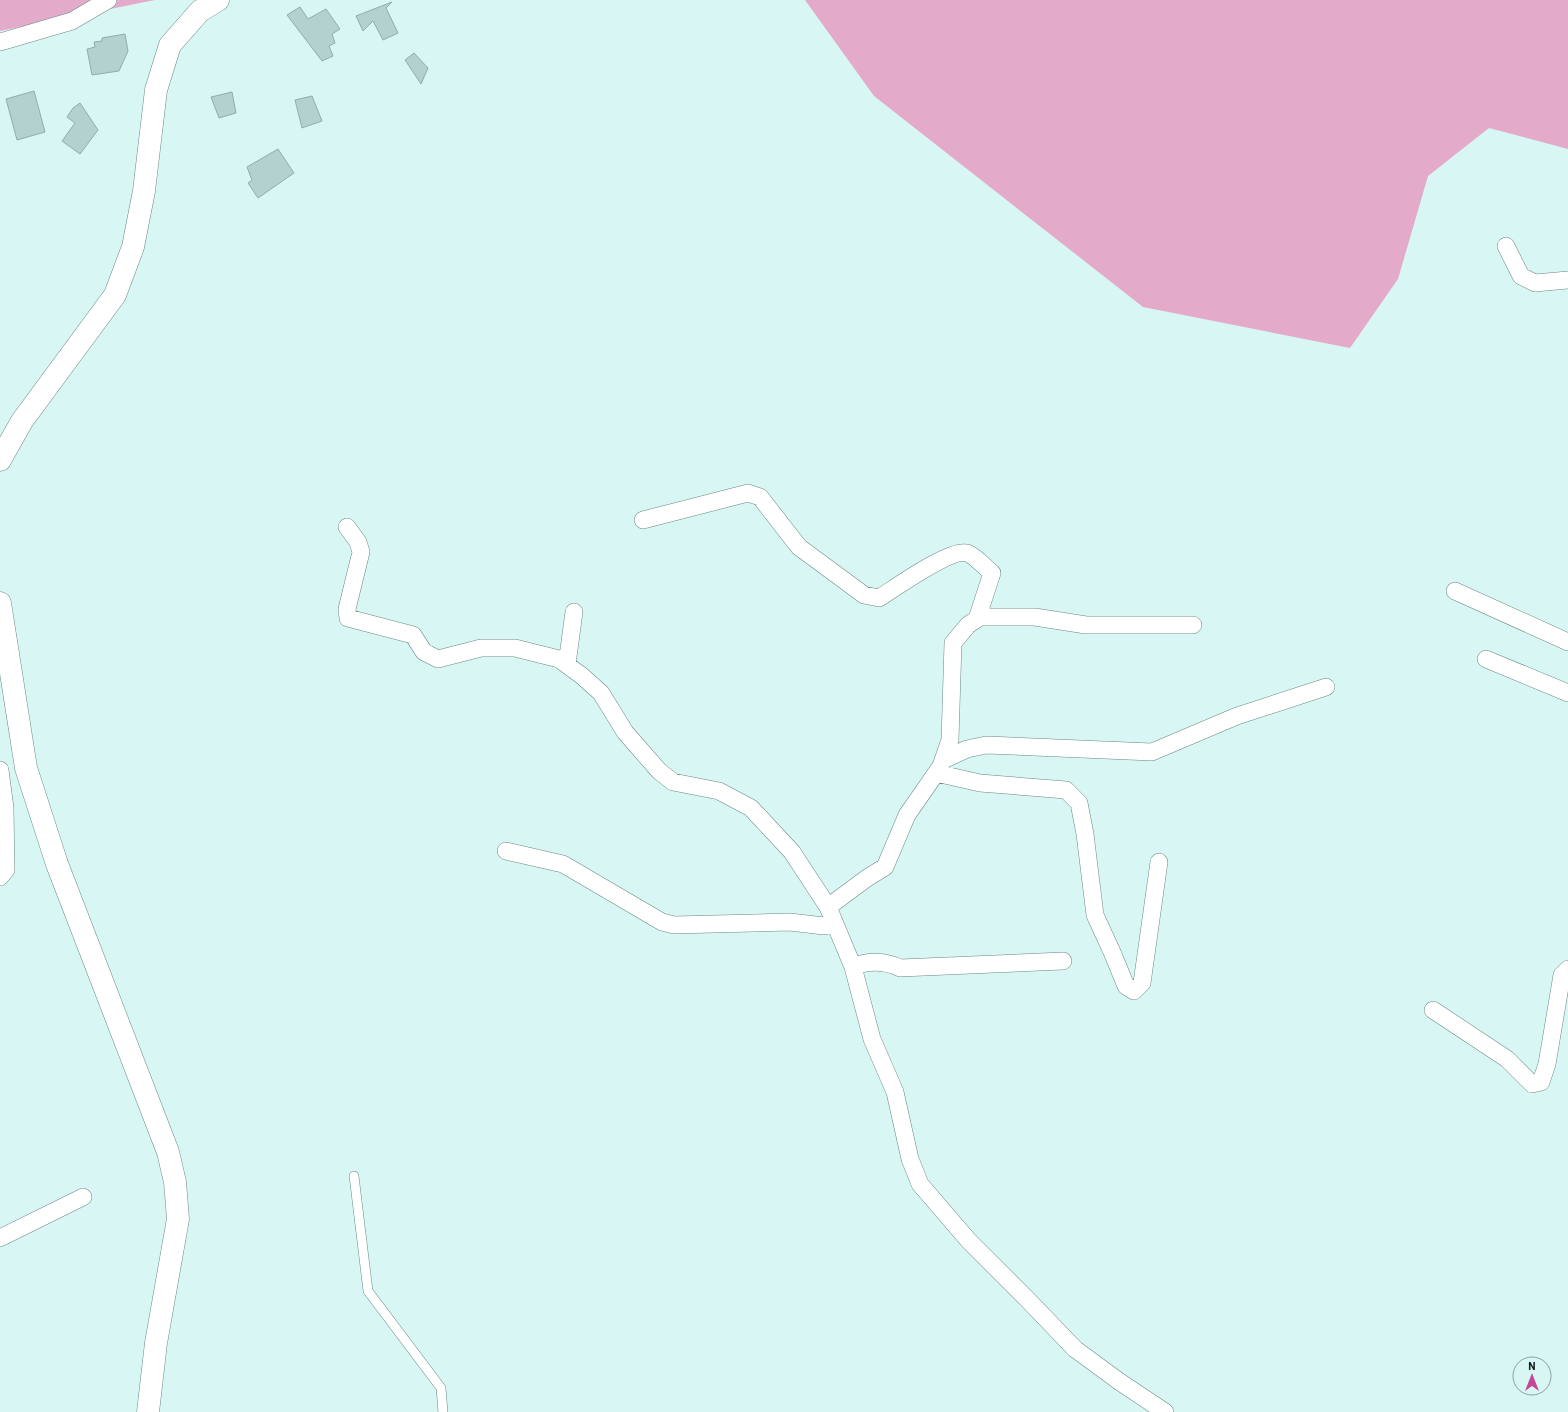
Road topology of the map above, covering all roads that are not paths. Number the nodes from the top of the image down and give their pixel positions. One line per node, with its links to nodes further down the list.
1 (108, 0): 3 (street)
2 (218, 0): 6 (street)
3 (0, 42)
4 (1506, 246): 5 (street)
5 (1568, 280)
6 (0, 460)
7 (643, 520): 12 (street)
8 (347, 528): 17 (street)
9 (1455, 591): 15 (street)
10 (0, 602): 14 (street)
11 (574, 612): 17 (street)
12 (977, 620): 13 (street); 20 (street)
13 (1193, 625)
14 (2, 636): 34 (street)
15 (1568, 642)
16 (1486, 659): 19 (street)
17 (567, 664): 25 (street)
18 (1326, 687): 20 (street)
19 (1568, 693)
20 (939, 766): 23 (street); 25 (street)
21 (0, 770): 24 (street)
22 (506, 851): 26 (street)
23 (1159, 862)
24 (0, 877)
25 (828, 907): 26 (street)
26 (835, 924): 28 (street)
27 (1063, 961): 28 (street)
28 (853, 967): 36 (street)
29 (1568, 969): 30 (street)
30 (1434, 1010)
31 (354, 1176): 35 (lane)
32 (83, 1197): 33 (street)
33 (0, 1238)
34 (148, 1412)
35 (443, 1412)
36 (1165, 1412)

